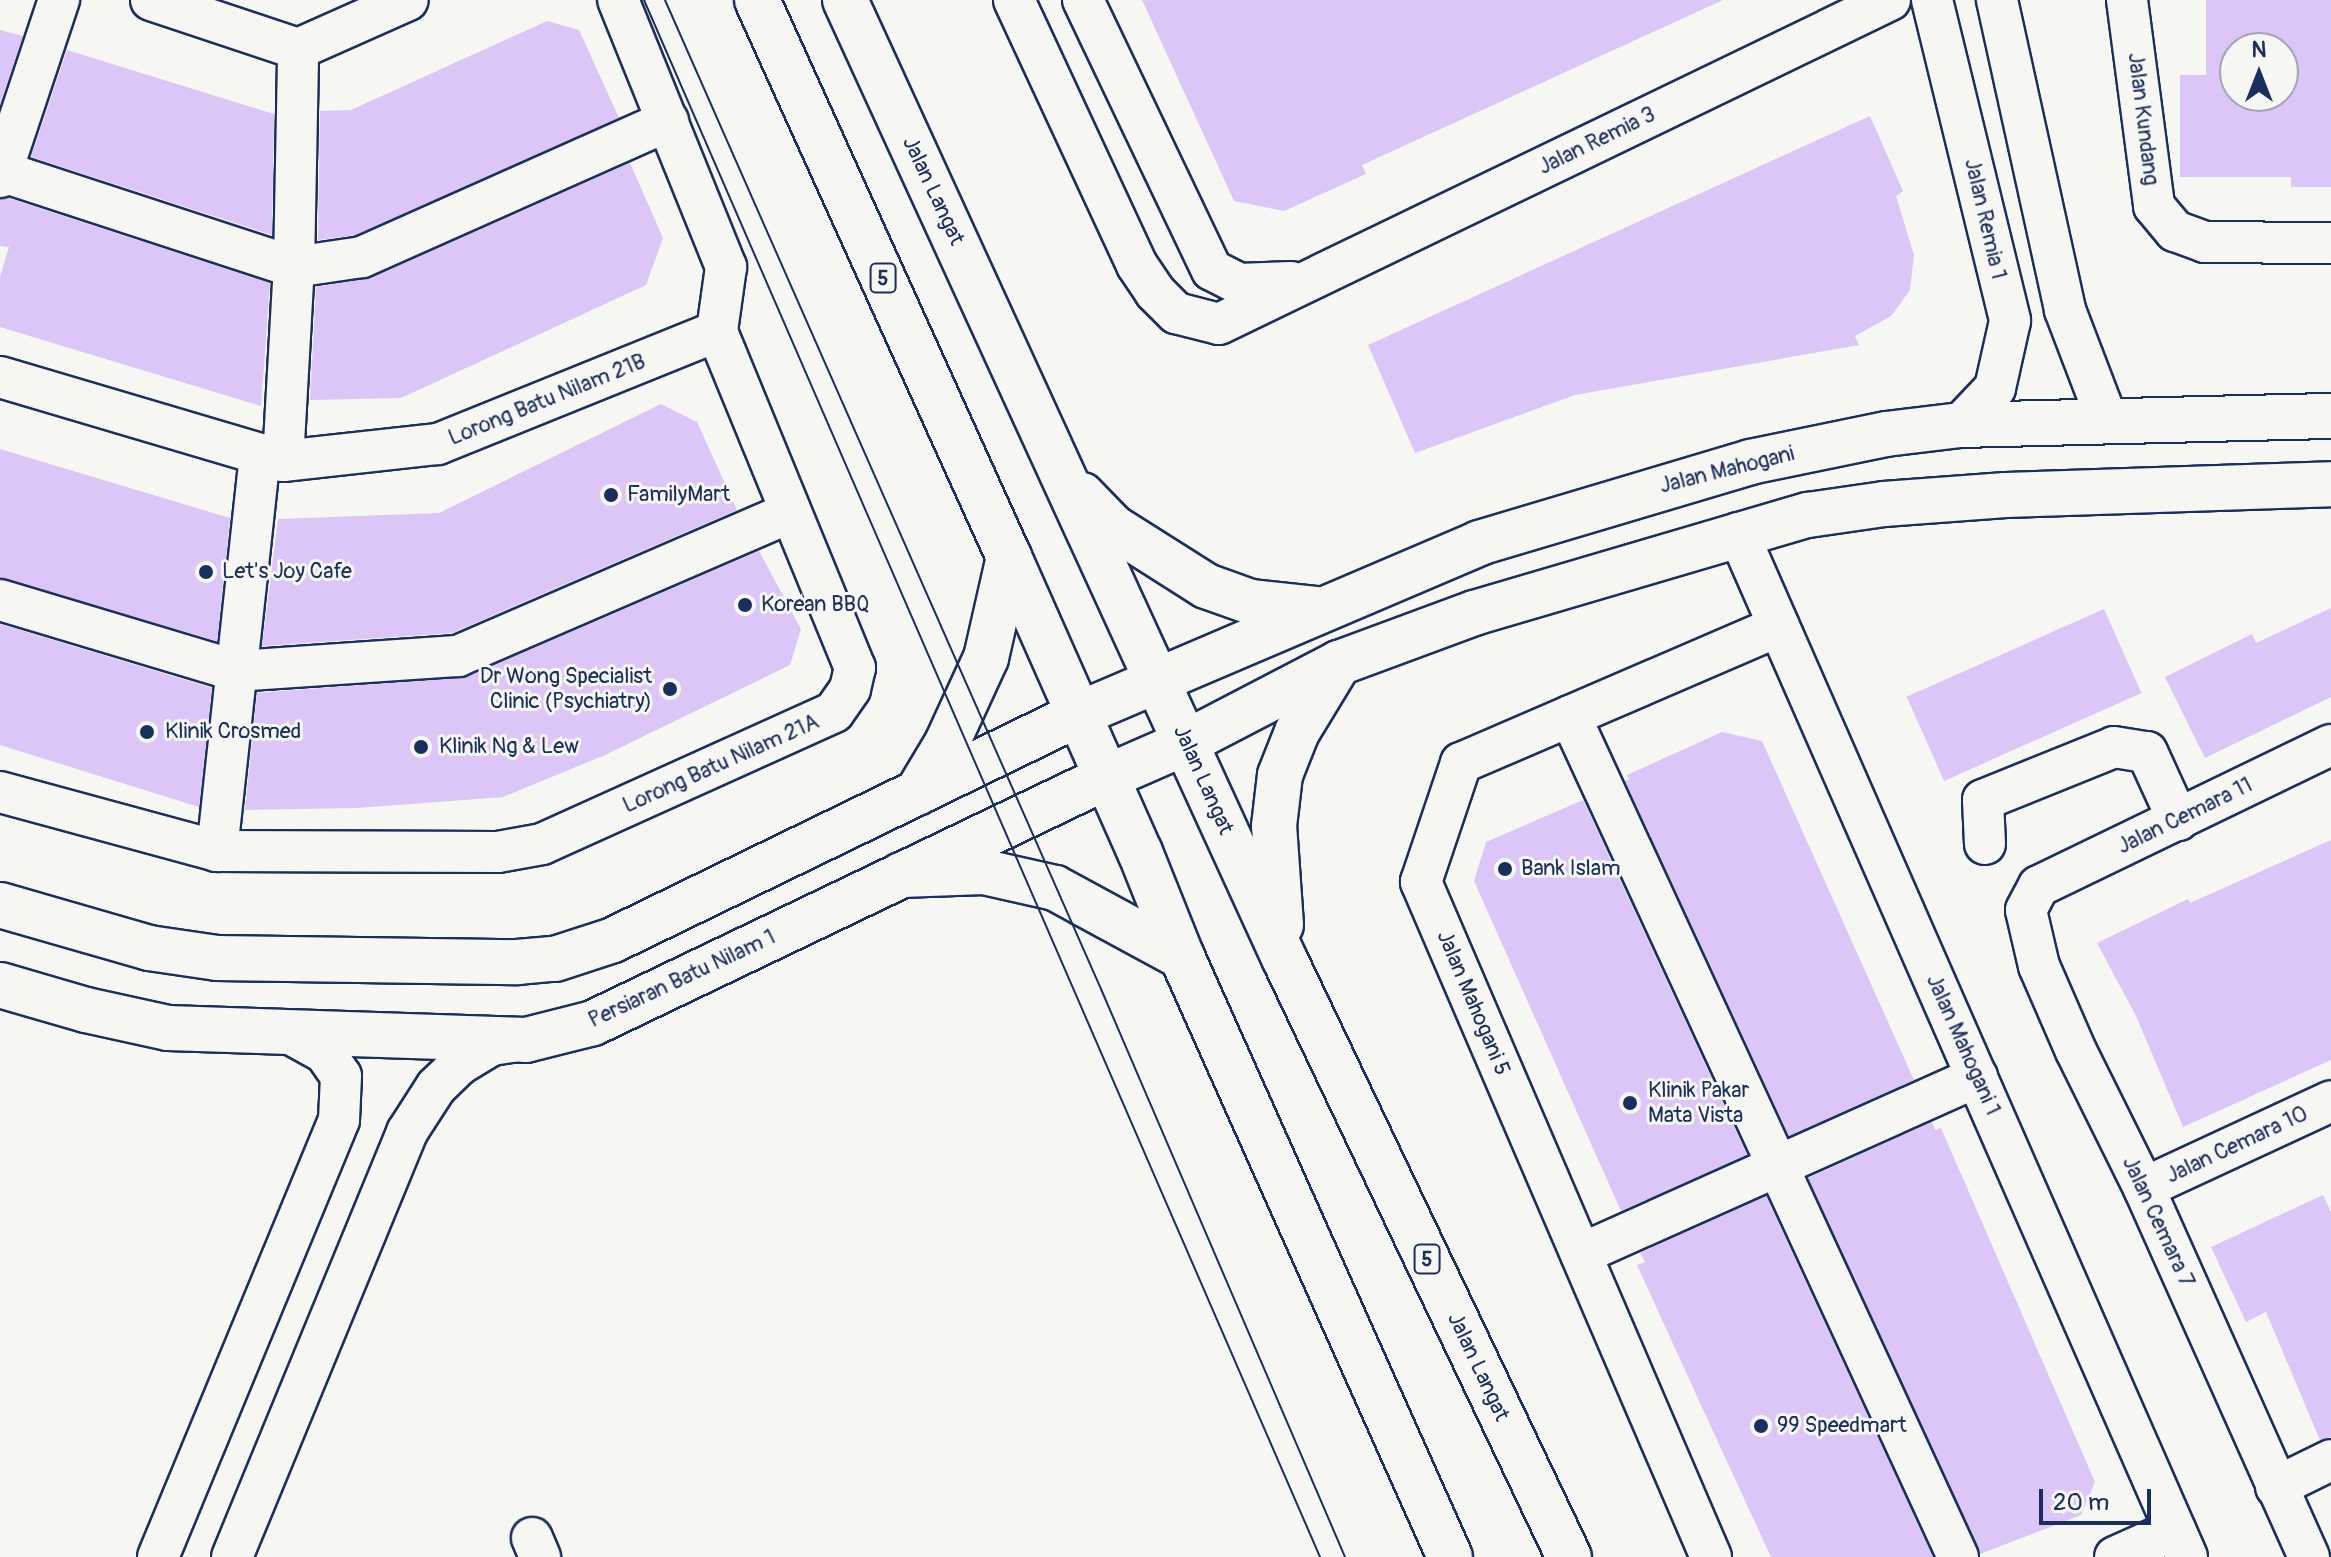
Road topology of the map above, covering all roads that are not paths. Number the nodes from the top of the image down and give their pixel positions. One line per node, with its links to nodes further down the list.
1 (59, 0): 15 (street)
2 (151, 0): 13 (street)
3 (408, 0): 13 (street)
4 (618, 0): 14 (street, Lorong Batu Nilam 21A)
5 (757, 0): 31 (main road, 5)
6 (845, 0): 27 (main road, Jalan Langat / 5)
7 (1014, 0): 18 (street, Jalan Remia 3)
8 (1083, 0): 16 (street, Jalan Remia 3)
9 (1890, 0): 20 (street, Jalan Remia 3)
10 (1932, 0): 25 (street, Jalan Remia 1)
11 (1997, 0): 24 (street)
12 (2127, 0): 17 (street, Jalan Kundang)
13 (298, 49): 19 (street)
14 (668, 121): 19 (street); 21 (street, Lorong Batu Nilam 21A)
15 (1, 173): 19 (street)
16 (1194, 239): 18 (street); 20 (street, Jalan Remia 3)
17 (2331, 243)
18 (1137, 265): 20 (street, Jalan Remia 3)
19 (294, 267): 26 (street)
20 (1303, 282)
21 (717, 331): 26 (street, Lorong Batu Nilam 21B); 29 (street, Lorong Batu Nilam 21A)
22 (0, 377): 26 (street, Lorong Batu Nilam 21B)
23 (2331, 416): 24 (main road, Jalan Mahogani)
24 (2107, 420): 25 (main road, Jalan Mahogani)
25 (1960, 425): 33 (main road, Jalan Mahogani)
26 (271, 457): 36 (street)
27 (1061, 473): 33 (main road); 37 (main road, Jalan Langat / 5)
28 (2331, 484): 30 (main road)
29 (790, 512): 36 (street); 47 (street, Lorong Batu Nilam 21A)
30 (1738, 533): 34 (street, Jalan Mahogani 1); 35 (main road)
31 (1009, 557): 38 (main road, 5); 44 (main road)
32 (0, 600): 36 (street)
33 (1317, 609): 37 (main road, Jalan Mahogani)
34 (1779, 626): 39 (street, Jalan Mahogani 5); 56 (street, Jalan Mahogani 1)
35 (1339, 663): 40 (main road); 52 (main road)
36 (236, 671): 47 (street)
37 (1157, 680): 38 (main road); 40 (main road, Jalan Langat / 5)
38 (1079, 714): 42 (main road, 5); 44 (main road)
39 (1570, 716): 58 (street); 60 (street, Jalan Mahogani 5)
40 (1185, 743): 42 (main road, Persiaran Batu Nilam 1); 52 (main road, Jalan Langat / 5)
41 (2331, 745): 45 (street, Jalan Cemara 11)
42 (1107, 777): 48 (main road, Persiaran Batu Nilam 1); 51 (main road, 5)
43 (0, 792): 47 (street, Lorong Batu Nilam 21A)
44 (917, 793): 50 (main road)
45 (2178, 820): 46 (street); 49 (street, Jalan Cemara 11)
46 (1985, 844)
47 (217, 851)
48 (901, 875): 51 (main road); 55 (main road, Persiaran Batu Nilam 1)
49 (2039, 886): 59 (street, Jalan Cemara 7)
50 (0, 905)
51 (1182, 957): 65 (main road, 5)
52 (1285, 960): 66 (main road, Jalan Langat / 5)
53 (0, 985): 54 (main road, Persiaran Batu Nilam 1)
54 (285, 1031): 55 (main road, Persiaran Batu Nilam 1); 63 (street)
55 (526, 1040): 64 (street)
56 (1977, 1077): 58 (street); 62 (street, Jalan Mahogani 1)
57 (2331, 1101): 59 (street, Jalan Cemara 10)
58 (1778, 1166): 60 (street); 68 (street)
59 (2144, 1188): 61 (street, Jalan Cemara 7)
60 (1581, 1254): 67 (street, Jalan Mahogani 5)
61 (2308, 1479): 70 (street, Jalan Cemara 7); 71 (street)
62 (2181, 1544): 69 (street)
63 (158, 1557)
64 (232, 1557)
65 (1450, 1557)
66 (1569, 1557)
67 (1711, 1557)
68 (1958, 1557)
69 (2115, 1557)
70 (2309, 1557)
71 (2331, 1557)

